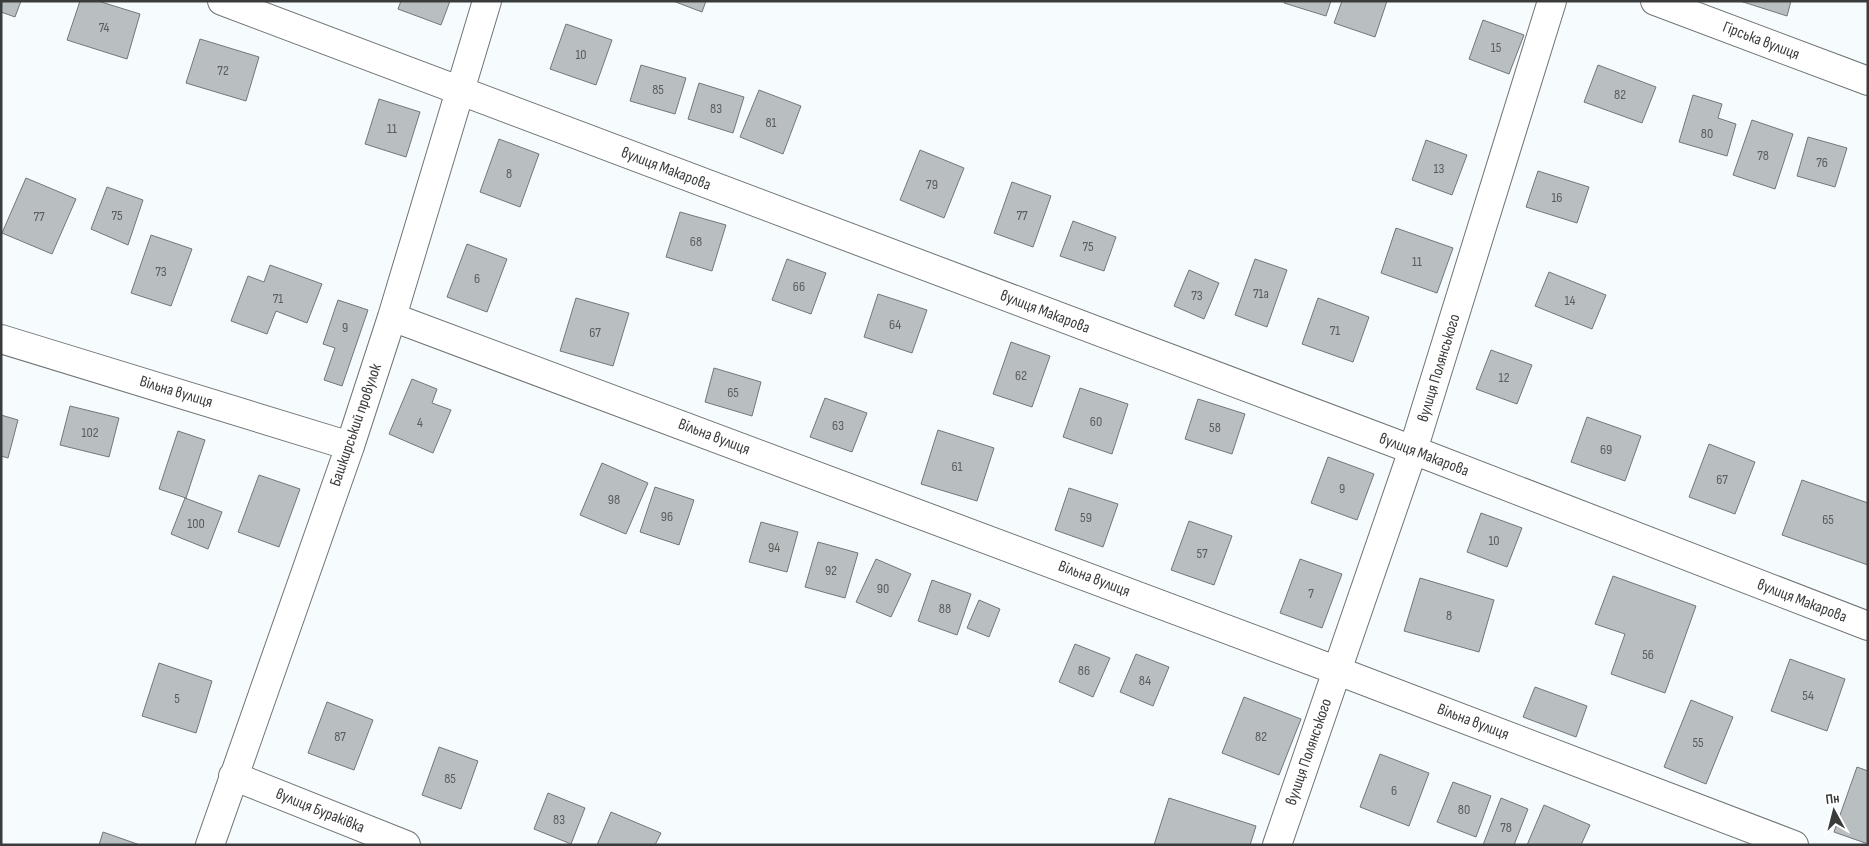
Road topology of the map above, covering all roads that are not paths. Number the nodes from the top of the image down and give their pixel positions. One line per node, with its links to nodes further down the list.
1 (222, 1): 6 (street, вулиця Макарова)
2 (487, 1): 6 (street, Башкирський провулок)
3 (1552, 1): 10 (street, вулиця Полянського)
4 (1655, 1): 5 (street, Гірська вулиця)
5 (1868, 81)
6 (461, 92): 7 (street, Башкирський провулок); 10 (street, вулиця Макарова)
7 (392, 317): 9 (street, Башкирський провулок); 12 (street, Вільна вулиця)
8 (1, 339): 9 (street, Вільна вулиця)
9 (350, 446): 13 (street, Башкирський провулок)
10 (1413, 450): 11 (street, вулиця Макарова); 12 (street, вулиця Полянського)
11 (1868, 626)
12 (1338, 671): 16 (street, вулиця Полянського); 17 (street, Вільна вулиця)
13 (233, 776): 14 (street, Башкирський провулок); 15 (street, вулиця Бураківка)
14 (210, 845)
15 (406, 845)
16 (1277, 845)
17 (1794, 845)

